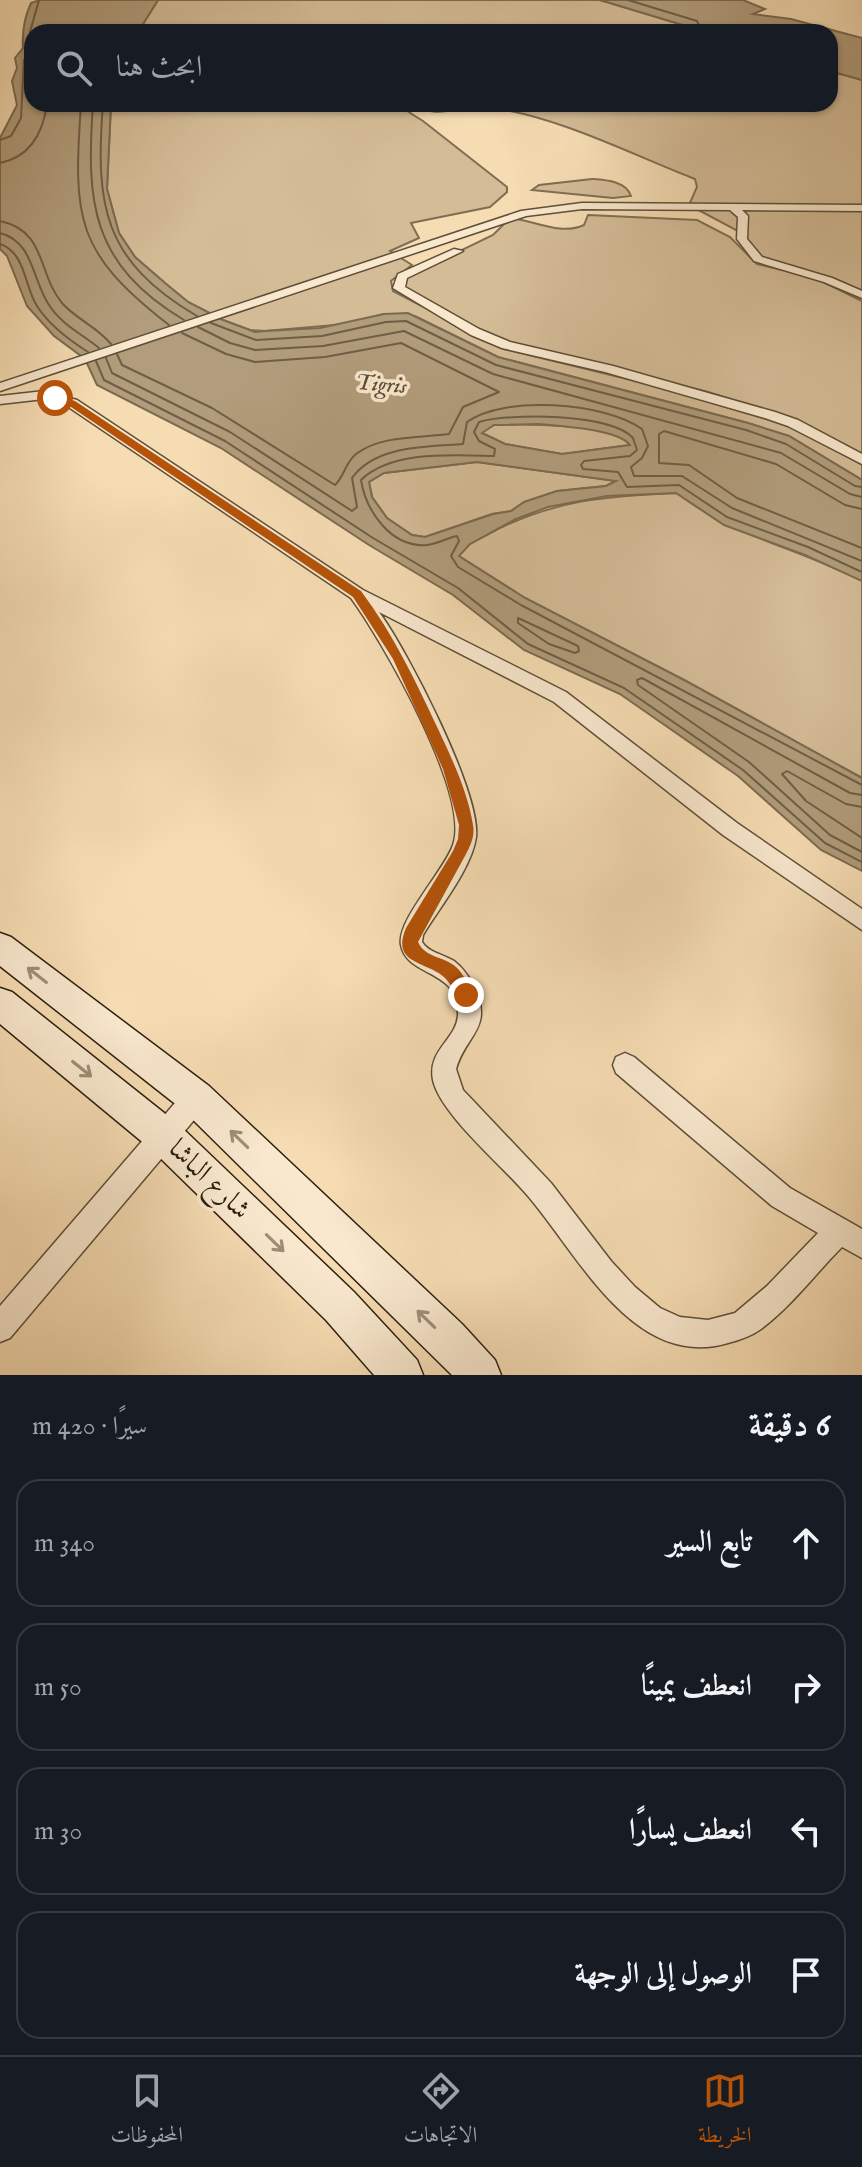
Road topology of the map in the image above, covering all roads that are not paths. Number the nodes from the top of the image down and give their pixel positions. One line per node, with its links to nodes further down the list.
1 (732, 207): 2 (street); 4 (street); 5 (street)
2 (862, 208)
3 (458, 251): 7 (street)
4 (862, 295)
5 (0, 387)
6 (0, 400): 8 (street)
7 (862, 460)
8 (357, 594): 9 (street); 15 (street)
9 (862, 921)
10 (0, 947): 13 (main road, one-way to 10)
11 (0, 1003): 14 (main road, شارع الباشا, one-way to 14)
12 (625, 1065): 15 (street)
13 (196, 1098): 14 (street); 19 (main road, one-way to 13)
14 (165, 1137): 17 (street); 18 (main road, شارع الباشا, one-way to 18)
15 (838, 1232): 16 (street)
16 (862, 1244)
17 (0, 1328)
18 (402, 1375)
19 (480, 1375)

